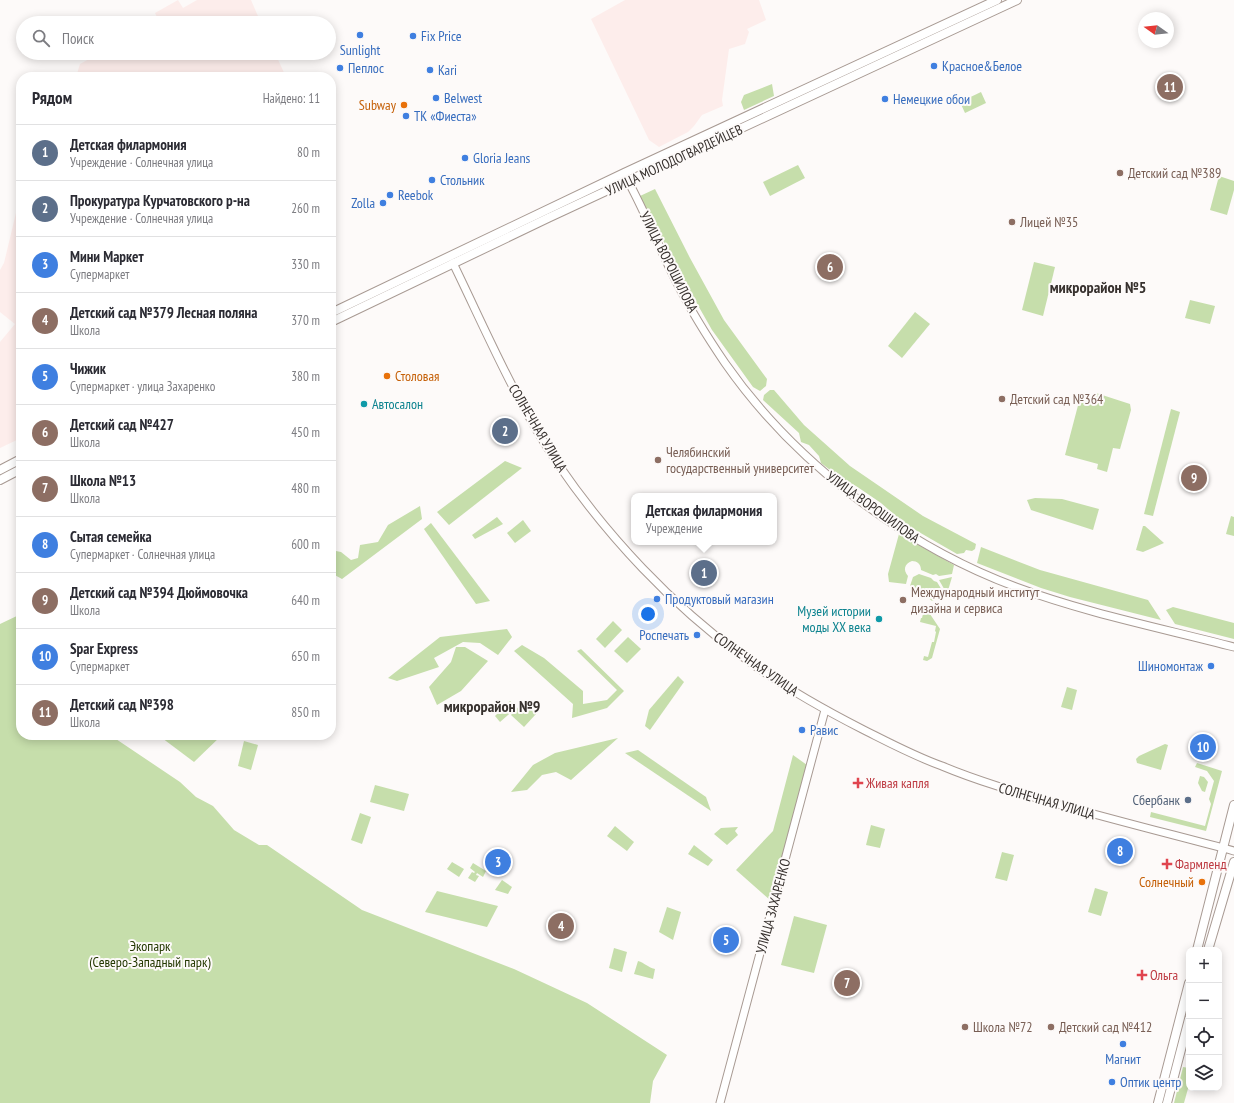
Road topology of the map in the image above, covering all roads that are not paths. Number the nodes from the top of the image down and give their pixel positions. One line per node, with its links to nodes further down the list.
1 (998, 0): 3 (main road, УЛИЦА МОЛОДОГВАРДЕЙЦЕВ)
2 (1017, 0): 3 (main road, УЛИЦА МОЛОДОГВАРДЕЙЦЕВ)
3 (847, 75): 4 (main road, УЛИЦА МОЛОДОГВАРДЕЙЦЕВ); 5 (main road, УЛИЦА МОЛОДОГВАРДЕЙЦЕВ)
4 (653, 159): 5 (main road); 6 (main road, УЛИЦА МОЛОДОГВАРДЕЙЦЕВ)
5 (657, 167): 7 (main road, УЛИЦА МОЛОДОГВАРДЕЙЦЕВ)
6 (624, 173): 7 (main road); 8 (main road, УЛИЦА МОЛОДОГВАРДЕЙЦЕВ)
7 (628, 181): 8 (main road, УЛИЦА МОЛОДОГВАРДЕЙЦЕВ); 15 (street, УЛИЦА ВОРОШИЛОВА)
8 (451, 260): 9 (main road, УЛИЦА МОЛОДОГВАРДЕЙЦЕВ); 10 (main road, УЛИЦА МОЛОДОГВАРДЕЙЦЕВ); 16 (street, СОЛНЕЧНАЯ УЛИЦА)
9 (336, 311)
10 (336, 319)
11 (16, 462): 12 (main road)
12 (0, 470)
13 (16, 472): 14 (main road)
14 (0, 480)
15 (1234, 647)
16 (825, 710): 18 (street, СОЛНЕЧНАЯ УЛИЦА); 28 (street, УЛИЦА ЗАХАРЕНКО)
17 (1234, 805): 18 (main road)
18 (1223, 848): 19 (street, СОЛНЕЧНАЯ УЛИЦА); 21 (main road)
19 (1234, 851)
20 (1234, 862): 22 (main road)
21 (1198, 947)
22 (1209, 947)
23 (1186, 999): 25 (main road)
24 (1186, 1026): 25 (main road)
25 (1176, 1051): 26 (main road); 27 (main road)
26 (1166, 1072): 27 (main road); 29 (main road)
27 (1171, 1087): 30 (main road)
28 (720, 1103)
29 (1158, 1103)
30 (1166, 1103)

